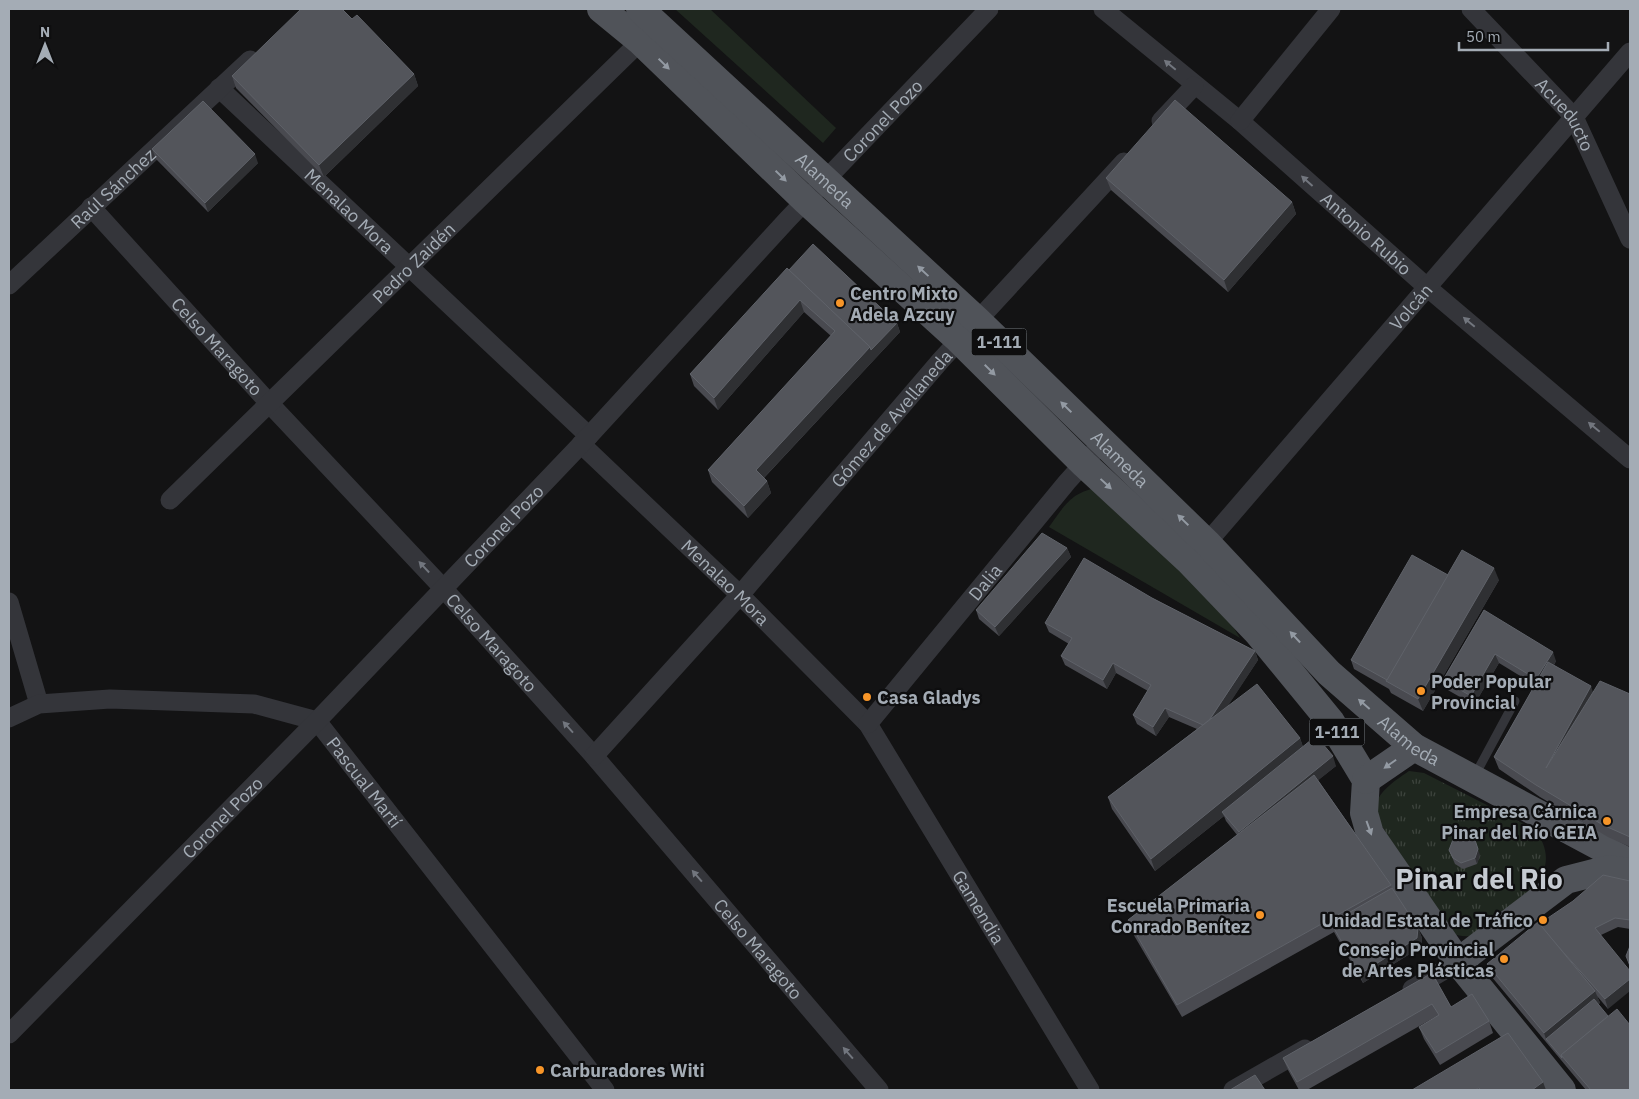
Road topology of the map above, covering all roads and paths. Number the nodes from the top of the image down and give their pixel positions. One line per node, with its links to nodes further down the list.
1 (601, 9): 7 (main road, Alameda / 1-111)
2 (607, 9): 7 (main road)
3 (989, 9): 16 (street, Coronel Pozo)
4 (1103, 9): 10 (street, Antonio Rubio, one-way to 4)
5 (1331, 9): 13 (street)
6 (1471, 9): 12 (street, Acueducto)
7 (641, 26): 16 (main road, Alameda / 1-111); 17 (main road, Alameda / 1-111, one-way to 17); 20 (street, Pedro Zaidén)
8 (263, 49): 11 (street, Raúl Sánchez)
9 (1630, 52): 12 (street, Volcán)
10 (1194, 86): 13 (street, Antonio Rubio); 14 (street)
11 (219, 88): 18 (street, Raúl Sánchez); 20 (street, Menalao Mora)
12 (1574, 117): 19 (street, Acueducto); 22 (street, Volcán)
13 (1240, 121): 22 (street, Antonio Rubio, one-way to 13)
14 (1148, 136)
15 (1135, 150): 23 (street, Gómez de Avellaneda)
16 (826, 182): 17 (street, Coronel Pozo); 23 (main road, Alameda / 1-111, one-way to 16)
17 (806, 201): 23 (main road, Alameda / 1-111); 25 (street, Coronel Pozo)
18 (91, 207): 21 (street, Raúl Sánchez); 24 (street, Celso Maragoto)
19 (1630, 239)
20 (409, 269): 24 (street, Pedro Zaidén); 25 (street, Menalao Mora)
21 (9, 285)
22 (1428, 288): 27 (street, Antonio Rubio, one-way to 22); 30 (street, Volcán)
23 (969, 331): 26 (main road, Alameda / 1-111, one-way to 23); 28 (main road, Alameda / 1-111, one-way to 28); 32 (street, Gómez de Avellaneda)
24 (269, 403): 29 (street, Pedro Zaidén); 31 (street, Celso Maragoto, one-way to 24)
25 (585, 440): 31 (street, Coronel Pozo); 32 (street, Menalao Mora)
26 (1103, 442): 28 (street, Dalia); 30 (main road, Alameda / 1-111, one-way to 26)
27 (1630, 459)
28 (1084, 464): 30 (main road, Alameda / 1-111, one-way to 30); 38 (street, Dalia)
29 (170, 500)
30 (1199, 553): 39 (main road, Alameda / 1-111, one-way to 30); 42 (main road, Alameda / 1-111)
31 (443, 588): 37 (street, Coronel Pozo); 40 (street, Celso Maragoto, one-way to 31)
32 (740, 595): 38 (street, Menalao Mora); 40 (street, Gómez de Avellaneda)
33 (9, 602): 35 (street)
34 (1515, 702): 41 (lane)
35 (39, 704): 36 (street, Pascual Martí); 37 (street, Pascual Martí)
36 (9, 718)
37 (316, 721): 49 (street, Coronel Pozo); 51 (street, Pascual Martí)
38 (868, 724): 53 (street, Gamendia)
39 (1414, 747): 41 (main road, Alameda / 1-111); 42 (main road, one-way to 42)
40 (594, 756): 52 (street, Celso Maragoto, one-way to 40)
41 (1473, 779): 43 (main road, Alameda / 1-111)
42 (1366, 780): 47 (main road, one-way to 47)
43 (1560, 827): 44 (main road, Alameda / 1-111); 46 (main road)
44 (1630, 863)
45 (1630, 872): 46 (main road)
46 (1566, 880): 47 (main road)
47 (1458, 962): 48 (street); 55 (main road)
48 (1398, 997)
49 (9, 1034)
50 (1320, 1041): 54 (street)
51 (605, 1090)
52 (880, 1090)
53 (1090, 1090)
54 (1233, 1090)
55 (1562, 1090)

